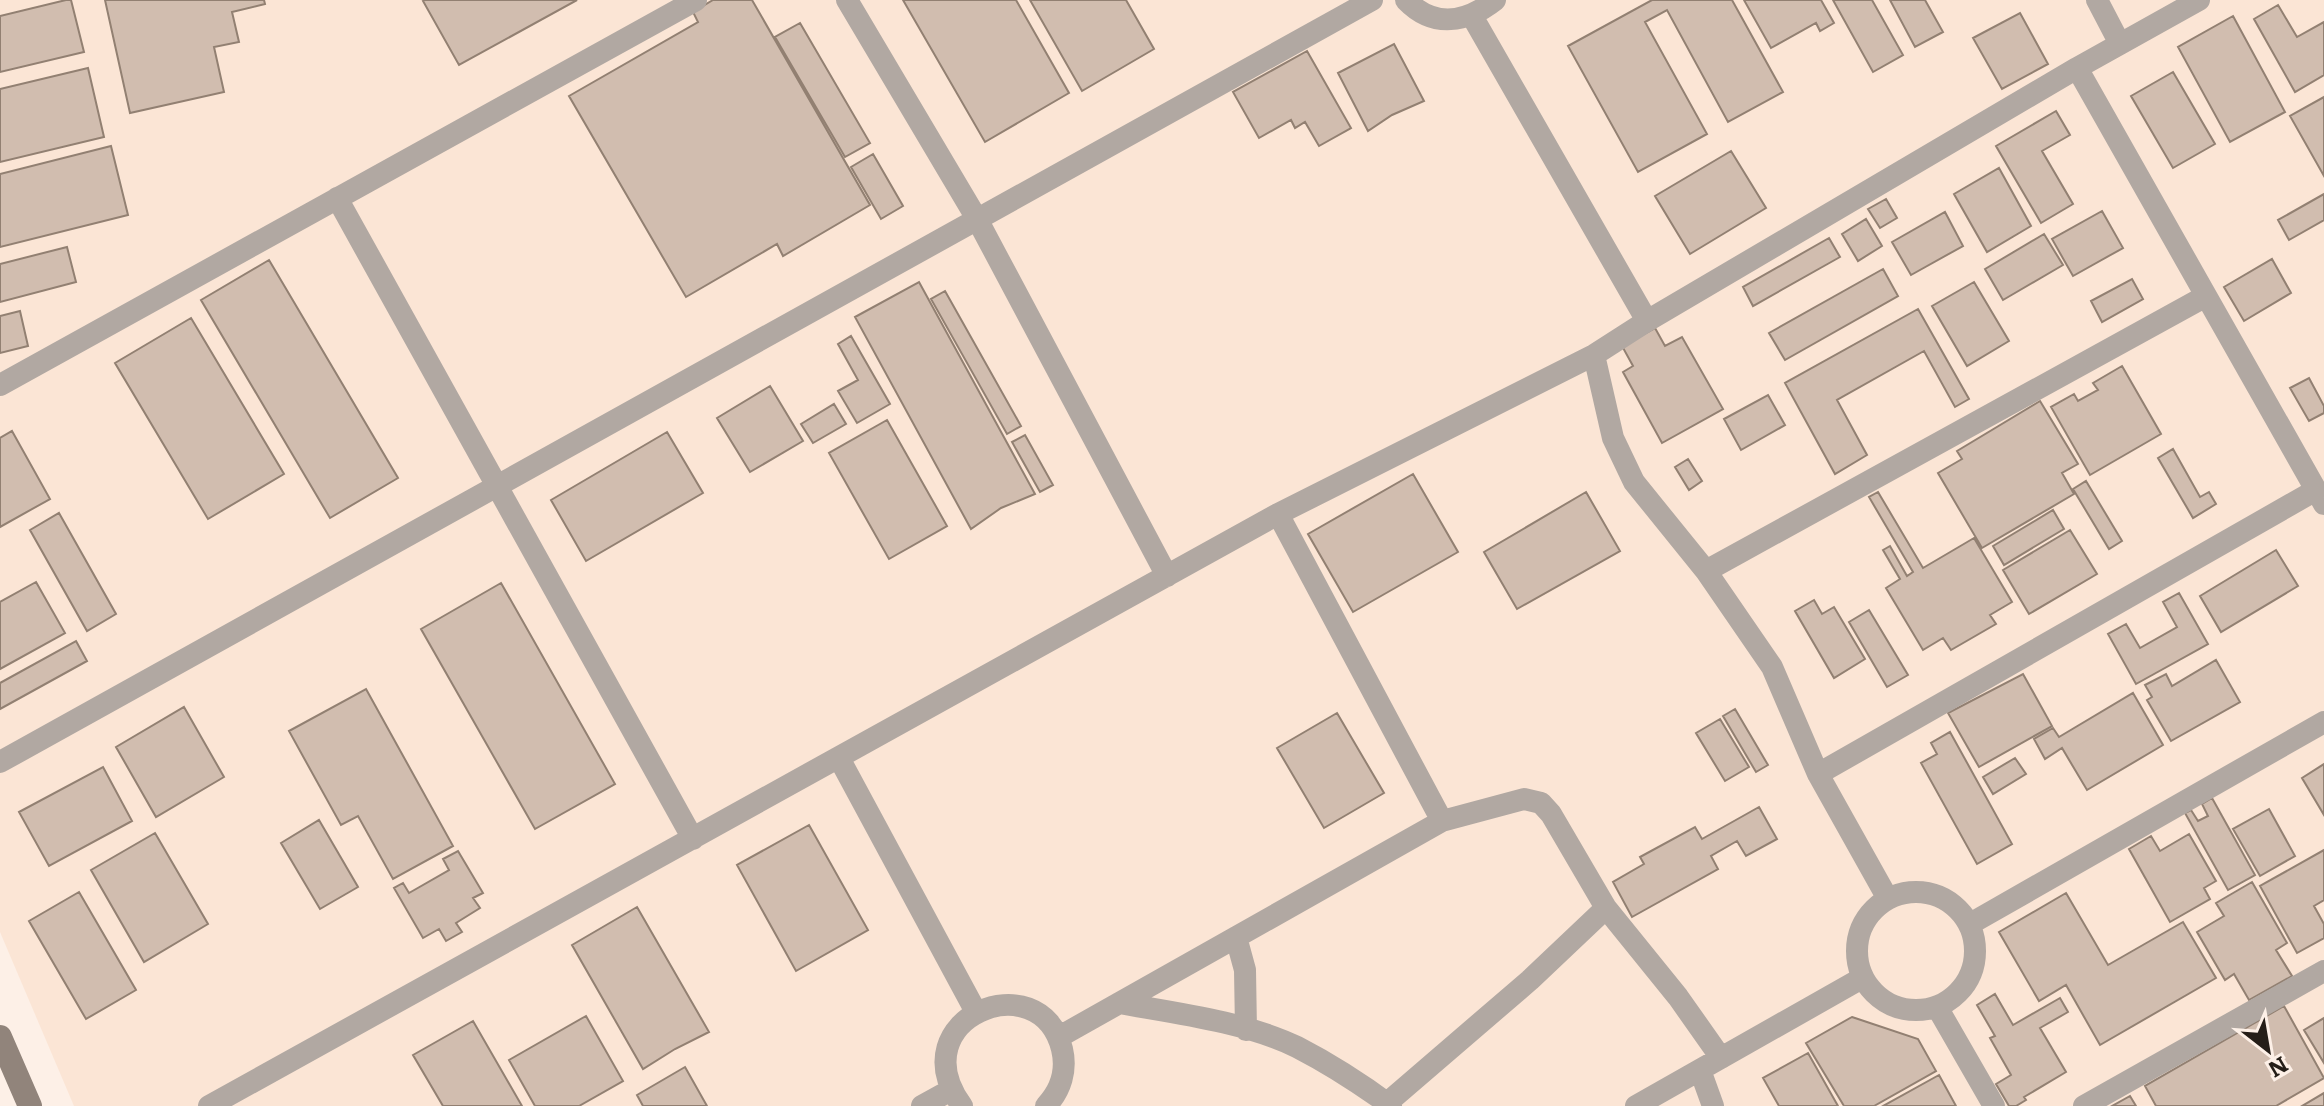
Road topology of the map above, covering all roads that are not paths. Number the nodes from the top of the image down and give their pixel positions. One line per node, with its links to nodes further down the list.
1 (696, 0): 11 (street)
2 (847, 0): 12 (street)
3 (1372, 0): 12 (street)
4 (1406, 0): 8 (street)
5 (1495, 0): 8 (street)
6 (2097, 0): 9 (street)
7 (2199, 0): 9 (street)
8 (1472, 16): 14 (street)
9 (2120, 44): 10 (street)
10 (2077, 68): 13 (street); 14 (street)
11 (337, 198): 16 (street); 17 (street)
12 (977, 219): 17 (street); 21 (street)
13 (2206, 296): 18 (street); 20 (street)
14 (1647, 321): 15 (street)
15 (1594, 355): 19 (street); 20 (street)
16 (0, 385)
17 (497, 486): 24 (street); 27 (street)
18 (2320, 497): 25 (street)
19 (1278, 514): 21 (street); 26 (street)
20 (1706, 571): 25 (street)
21 (1167, 576): 23 (street)
22 (2324, 722): 30 (street)
23 (839, 758): 27 (street); 36 (street)
24 (0, 762)
25 (1818, 774): 28 (street)
26 (1442, 821): 29 (street); 31 (street)
27 (693, 839): 45 (street)
28 (1888, 899): 30 (street); 33 (street)
29 (1606, 908): 40 (street); 43 (street)
30 (1970, 924): 35 (street)
31 (1236, 937): 34 (street); 37 (street)
32 (2324, 971): 51 (street)
33 (1862, 978): 35 (street); 40 (street)
34 (1119, 1003): 37 (street); 39 (street)
35 (1937, 1007): 50 (street)
36 (976, 1012): 39 (street); 42 (street)
37 (1246, 1030): 43 (street)
38 (0, 1037): 44 (street)
39 (1059, 1037): 47 (street)
40 (1721, 1058): 41 (street)
41 (1700, 1070): 48 (street); 49 (street)
42 (956, 1098): 46 (street)
43 (1389, 1105)
44 (30, 1106)
45 (209, 1106)
46 (922, 1106)
47 (1046, 1106)
48 (1636, 1106)
49 (1713, 1106)
50 (1994, 1106)
51 (2084, 1106)

